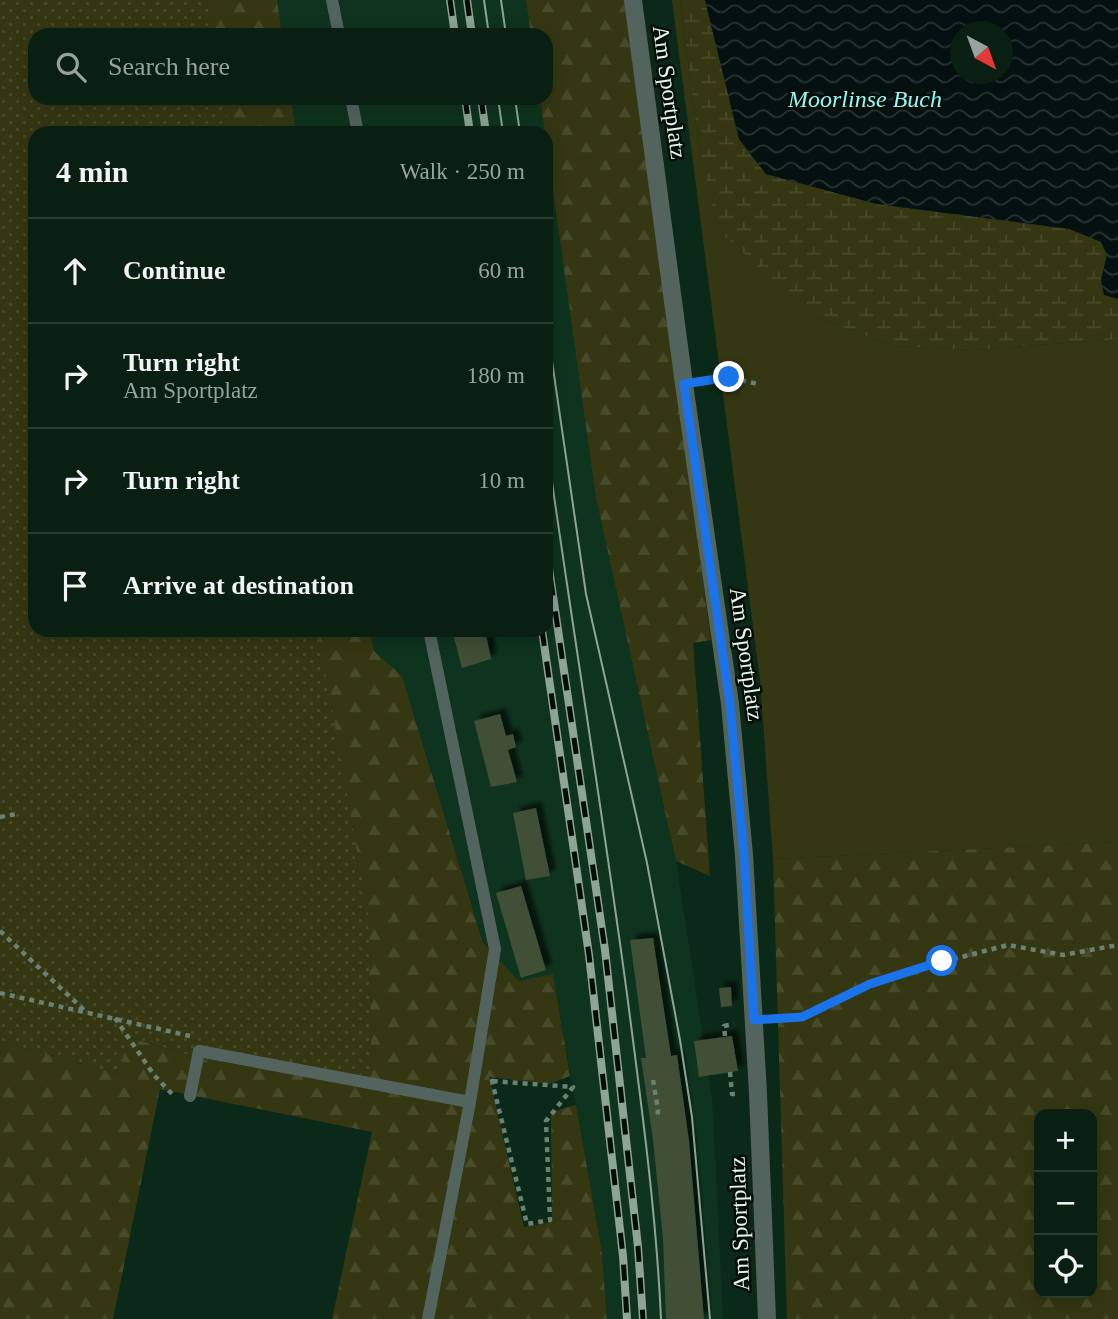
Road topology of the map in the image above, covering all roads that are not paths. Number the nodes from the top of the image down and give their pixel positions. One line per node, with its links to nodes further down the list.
1 (332, 0): 3 (lane)
2 (632, 0): 10 (street, Am Sportplatz)
3 (338, 28)
4 (352, 105): 5 (lane)
5 (357, 126)
6 (430, 637): 8 (lane)
7 (185, 1099): 8 (lane)
8 (470, 1102): 9 (lane)
9 (428, 1319)
10 (767, 1319)

